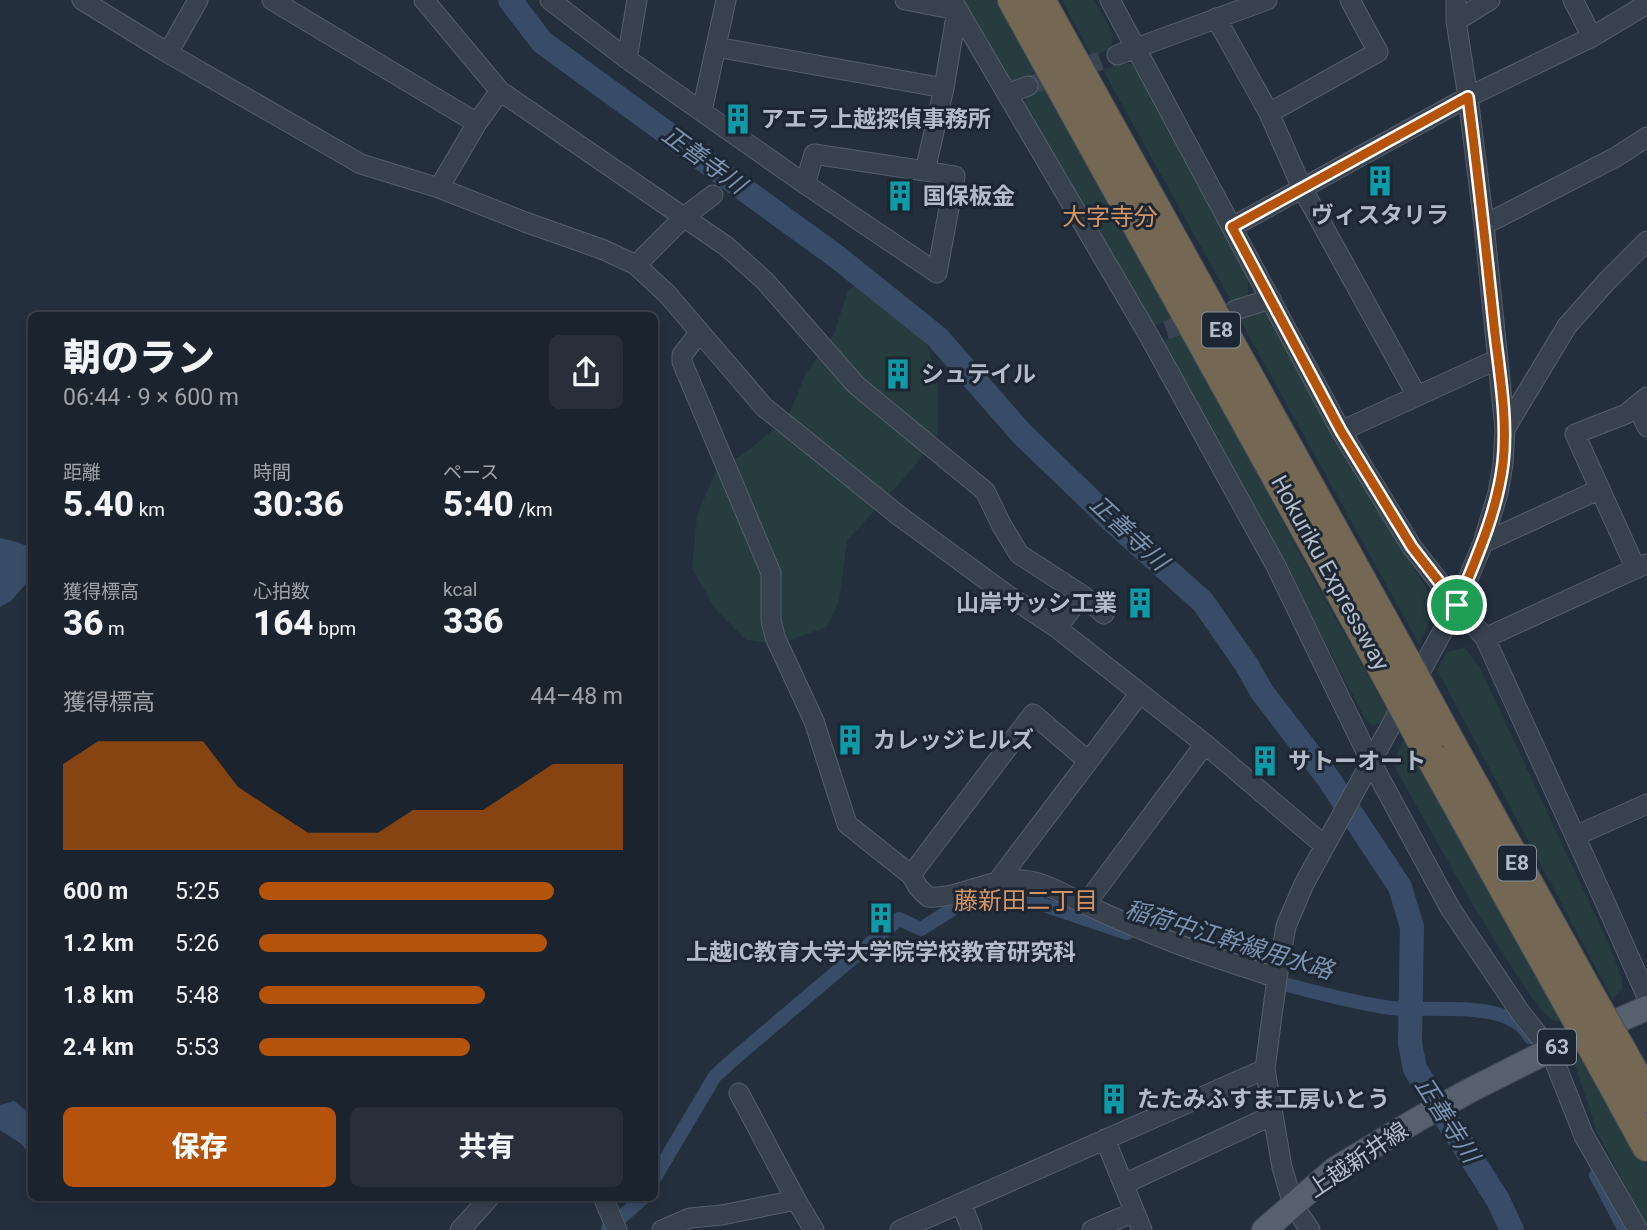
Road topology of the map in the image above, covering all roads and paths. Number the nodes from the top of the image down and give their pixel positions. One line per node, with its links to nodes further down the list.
1 (82, 0): 24 (street)
2 (198, 0): 24 (street)
3 (272, 0): 34 (street)
4 (424, 0): 29 (street)
5 (550, 0): 26 (street)
6 (637, 0): 26 (street)
7 (726, 0): 22 (street)
8 (905, 0): 18 (street)
9 (1013, 0): 63 (highway, Hokuriku Expressway / E8)
10 (1040, 0): 63 (highway, Hokuriku Expressway / E8)
11 (1110, 0): 23 (street)
12 (1267, 0): 19 (street)
13 (1350, 0): 33 (street)
14 (1456, 0): 20 (street)
15 (1490, 0): 20 (street)
16 (1573, 0): 21 (street)
17 (1647, 4): 21 (street)
18 (954, 5): 28 (street); 30 (street)
19 (1216, 18): 23 (street); 33 (street)
20 (1456, 21): 31 (street)
21 (1592, 37): 31 (street)
22 (716, 47): 28 (street); 32 (street)
23 (1135, 47): 25 (street); 43 (street)
24 (168, 53): 38 (street)
25 (1117, 55)
26 (627, 59): 32 (street)
27 (1028, 86): 30 (street)
28 (944, 88): 36 (street)
29 (500, 90): 34 (street); 41 (street)
30 (1007, 94): 67 (street)
31 (1468, 97): 39 (street); 42 (street)
32 (702, 111): 37 (street)
33 (1269, 113): 39 (street)
34 (477, 123): 38 (street)
35 (1647, 137): 42 (street)
36 (925, 171): 37 (street); 37 (street)
37 (805, 184)
38 (439, 188): 45 (street)
39 (1303, 188): 43 (street); 50 (street)
40 (713, 195): 41 (street)
41 (684, 217): 45 (street); 58 (street)
42 (1484, 225): 49 (street)
43 (1232, 227): 46 (street)
44 (1647, 241): 53 (street)
45 (636, 265): 48 (street)
46 (1270, 299): 47 (street); 54 (street)
47 (1235, 310)
48 (699, 333): 61 (street); 71 (street)
49 (1498, 359): 50 (street); 53 (street)
50 (1417, 396): 54 (street)
51 (1642, 401): 52 (street); 55 (street)
52 (1647, 428)
53 (1505, 429): 56 (street)
54 (1341, 431): 59 (street)
55 (1600, 489): 56 (street); 57 (street)
56 (1483, 543): 59 (street)
57 (1642, 566): 62 (street)
58 (1082, 595): 60 (street); 61 (street)
59 (1457, 605): 62 (street); 67 (street)
60 (1104, 614)
61 (1057, 628): 64 (street)
62 (1485, 638): 69 (street)
63 (1397, 670): 78 (highway, Hokuriku Expressway / E8, bridge)
64 (1140, 693): 65 (street); 66 (street)
65 (1205, 744): 70 (street); 73 (street)
66 (1088, 761): 71 (street); 72 (street)
67 (1371, 762): 70 (street); 77 (street)
68 (1647, 804): 69 (street)
69 (1575, 836): 75 (street)
70 (1325, 846): 74 (street)
71 (911, 875): 72 (street)
72 (997, 882): 73 (street)
73 (1084, 905): 74 (street)
74 (1277, 978): 79 (street)
75 (1647, 997)
76 (1647, 1008): 77 (main road, 上越新井線 / 63)
77 (1550, 1050): 90 (main road, 上越新井線 / 63); 103 (street)
78 (1612, 1058): 81 (highway, Hokuriku Expressway / E8); 84 (highway, Hokuriku Expressway / E8)
79 (1265, 1069): 82 (street); 83 (street)
80 (739, 1093): 86 (street)
81 (1647, 1097)
82 (1273, 1115): 85 (street); 90 (street)
83 (1105, 1139): 85 (street); 89 (street)
84 (1647, 1146)
85 (1124, 1184): 91 (street)
86 (796, 1200): 92 (street); 96 (street)
87 (485, 1201): 93 (street)
88 (605, 1201): 94 (street)
89 (961, 1203): 97 (street); 98 (street)
90 (1293, 1205): 101 (main road, 上越新井線 / 63); 102 (street)
91 (1134, 1212): 99 (street); 100 (street)
92 (726, 1222): 95 (street)
93 (460, 1230)
94 (617, 1230)
95 (662, 1230)
96 (814, 1230)
97 (900, 1230)
98 (972, 1230)
99 (1093, 1230)
100 (1142, 1230)
101 (1264, 1230)
102 (1310, 1230)
103 (1638, 1230)

